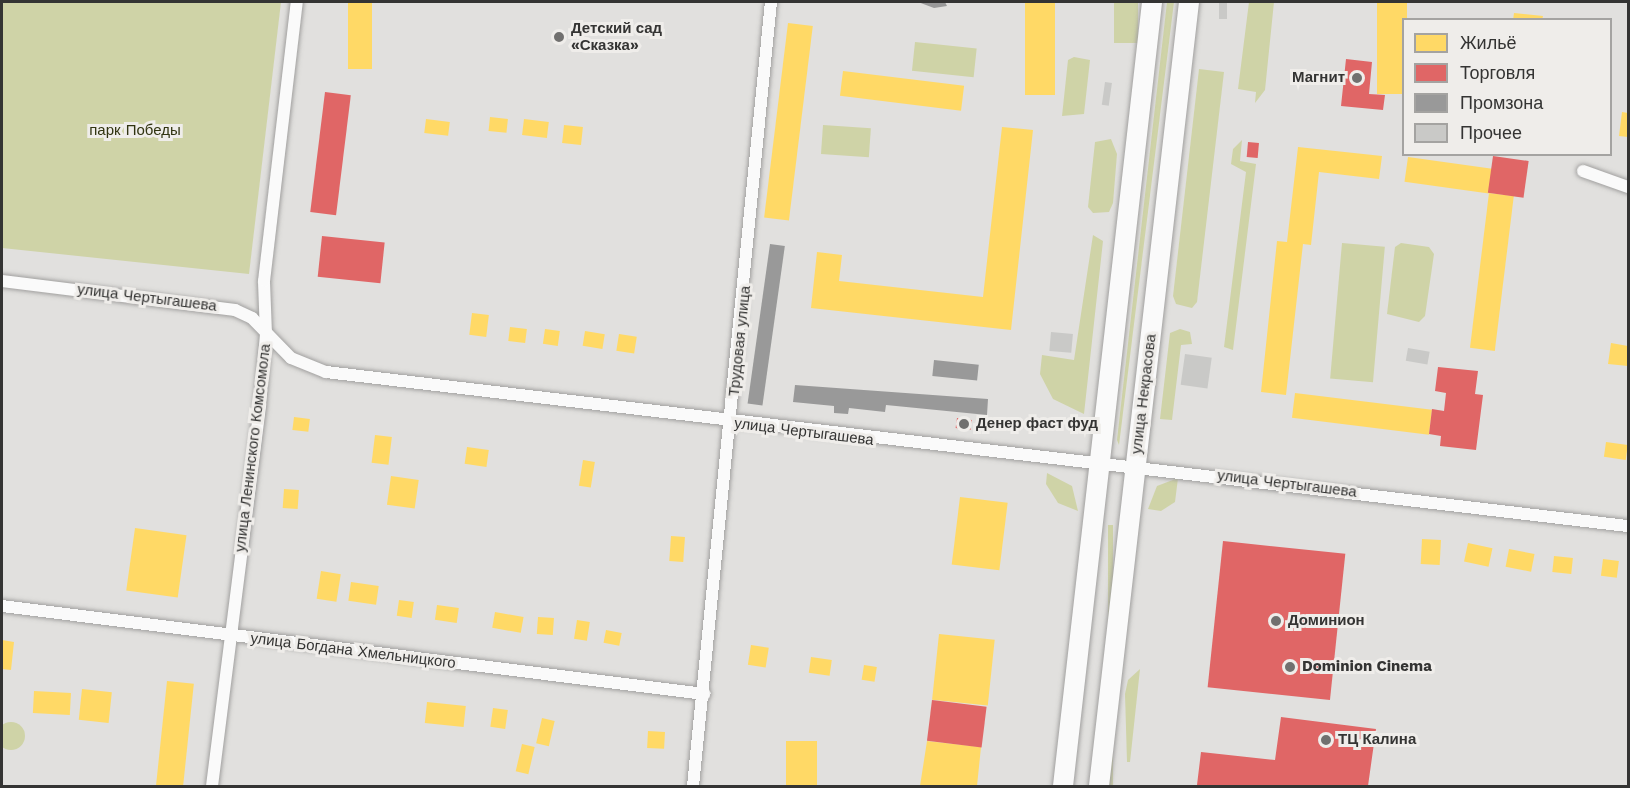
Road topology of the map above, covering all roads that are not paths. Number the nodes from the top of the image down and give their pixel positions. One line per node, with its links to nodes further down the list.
1 (297, 2): 8 (street, улица Ленинского Комсомола)
2 (771, 2): 9 (street, Трудовая улица)
3 (1152, 2): 10 (main road)
4 (1189, 2): 11 (main road, улица Некрасова)
5 (1583, 171): 6 (street)
6 (1629, 187)
7 (2, 280): 8 (street, улица Чертыгашева)
8 (266, 334): 9 (street, улица Чертыгашева); 14 (street, улица Ленинского Комсомола)
9 (731, 424): 10 (street, улица Чертыгашева); 15 (street, Трудовая улица)
10 (1099, 462): 11 (street, улица Чертыгашева); 18 (main road)
11 (1135, 466): 12 (street, улица Чертыгашева); 19 (main road, улица Некрасова)
12 (1629, 526)
13 (2, 606): 14 (street, улица Богдана Хмельницкого)
14 (230, 636): 15 (street, улица Богдана Хмельницкого); 16 (street, улица Ленинского Комсомола)
15 (705, 694): 17 (street, Трудовая улица)
16 (212, 786)
17 (693, 786)
18 (1063, 786)
19 (1099, 786)

